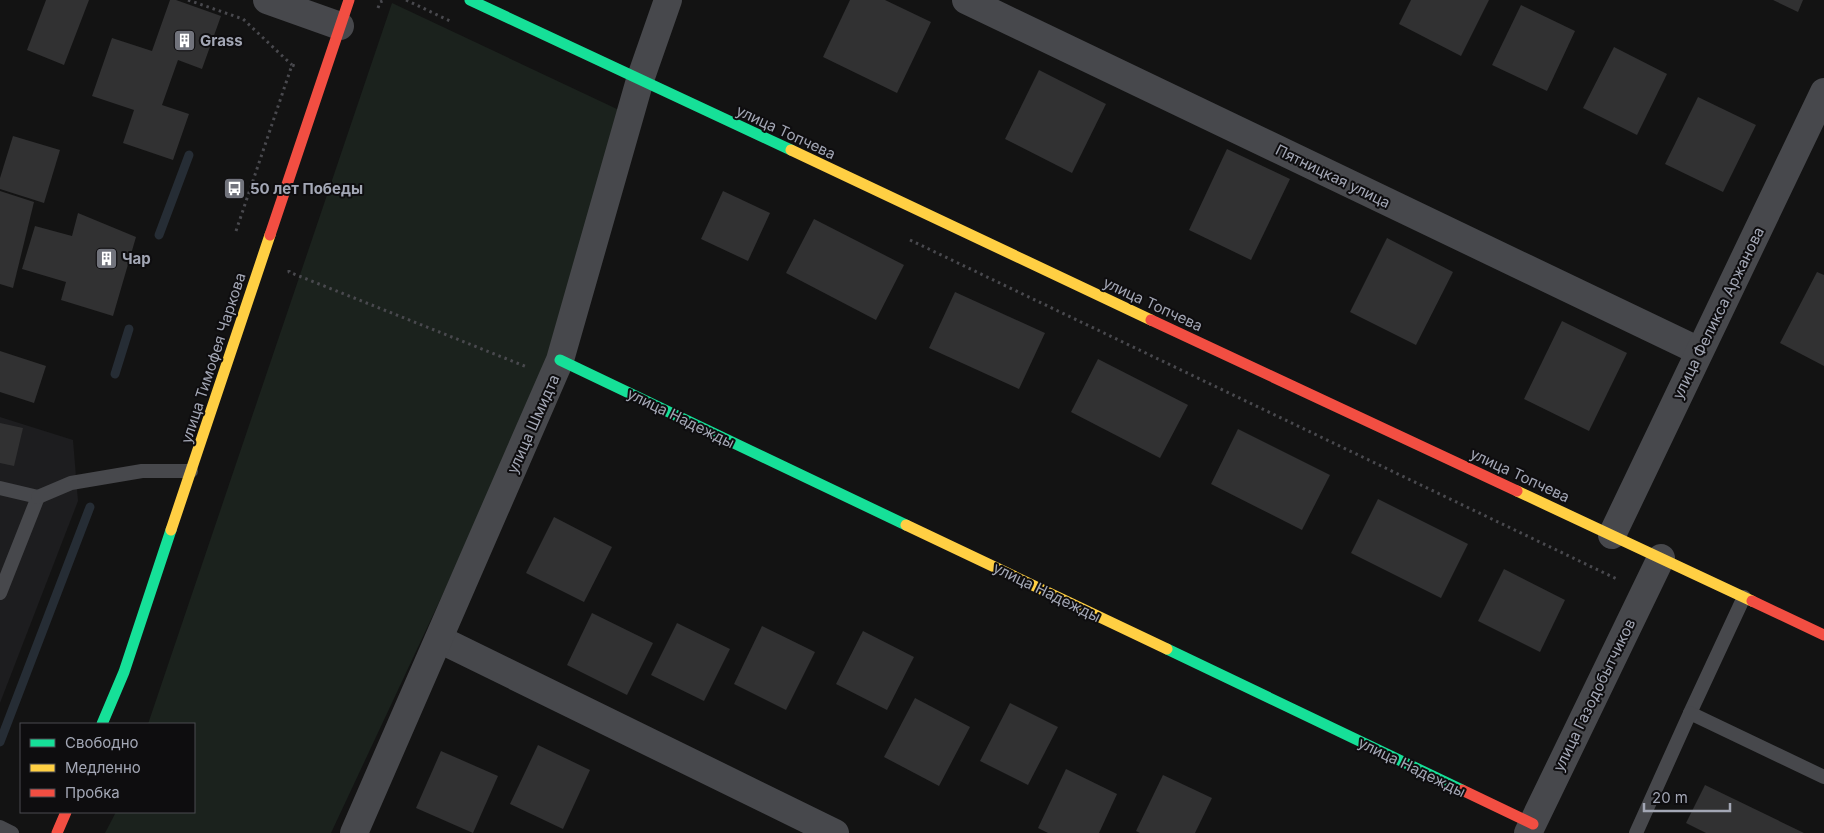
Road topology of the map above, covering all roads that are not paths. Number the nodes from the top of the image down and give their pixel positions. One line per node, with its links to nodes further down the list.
1 (268, 0): 6 (street)
2 (349, 0): 6 (street, улица Тимофея Чаркова)
3 (470, 0): 7 (street, улица Топчева)
4 (668, 0): 7 (street, улица Шмидта)
5 (966, 0): 9 (street, Пятницкая улица)
6 (340, 26): 11 (street, улица Тимофея Чаркова)
7 (640, 80): 10 (street, улица Шмидта); 14 (street, улица Топчева)
8 (1824, 92): 9 (street, улица Феликса Аржанова)
9 (1699, 351): 14 (street, улица Феликса Аржанова)
10 (557, 369): 19 (street, улица Шмидта); 25 (street, улица Надежды)
11 (191, 471): 13 (lane); 21 (street, улица Тимофея Чаркова)
12 (0, 488): 13 (lane)
13 (38, 498): 16 (lane)
14 (1612, 535): 15 (street, улица Топчева)
15 (1661, 558): 17 (street, улица Топчева); 25 (street, улица Газодобытчиков)
16 (0, 593)
17 (1744, 597): 18 (street, улица Топчева); 20 (lane)
18 (1824, 634)
19 (439, 639): 28 (street, улица Шмидта); 29 (street)
20 (1690, 713): 22 (lane); 30 (lane)
21 (102, 723)
22 (1824, 777)
23 (66, 813): 27 (street)
24 (0, 827): 26 (lane)
25 (1530, 829)
26 (12, 833)
27 (57, 833)
28 (354, 833)
29 (835, 833)
30 (1636, 833)

